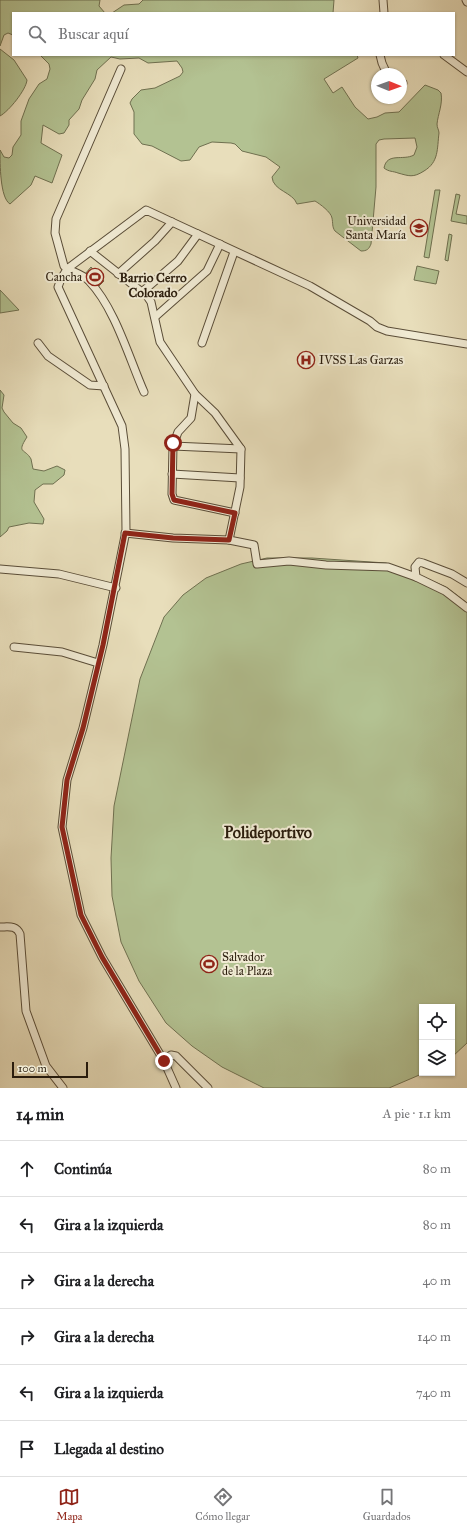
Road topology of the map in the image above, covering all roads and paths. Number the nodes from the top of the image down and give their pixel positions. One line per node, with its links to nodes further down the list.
1 (383, 0): 2 (street)
2 (385, 12)
3 (380, 56): 5 (street)
4 (445, 56): 7 (street)
5 (384, 68)
6 (121, 69): 13 (street)
7 (467, 72)
8 (172, 222): 9 (street); 11 (street); 14 (street)
9 (198, 234): 10 (street); 15 (street)
10 (220, 244): 12 (street); 16 (street)
11 (90, 251): 13 (street); 14 (street)
12 (234, 252): 18 (street); 19 (street)
13 (67, 269): 20 (street); 21 (street)
14 (118, 274): 15 (street)
15 (142, 292): 16 (street)
16 (155, 317): 22 (street)
17 (38, 343): 20 (street)
18 (202, 343)
19 (467, 344)
20 (104, 386): 28 (street)
21 (144, 392)
22 (196, 394): 23 (street); 24 (street)
23 (173, 446): 24 (street); 25 (street)
24 (240, 449): 26 (street)
25 (172, 474): 26 (street); 27 (street)
26 (240, 478): 27 (street)
27 (235, 513): 29 (street)
28 (125, 533): 29 (street); 33 (street)
29 (229, 540): 31 (street)
30 (0, 569): 33 (street)
31 (416, 577): 32 (street); 34 (street)
32 (467, 583)
33 (116, 588): 36 (street)
34 (467, 608)
35 (14, 648): 36 (street)
36 (98, 663): 38 (street)
37 (0, 927): 39 (street)
38 (164, 1061): 40 (street); 41 (street)
39 (63, 1088)
40 (176, 1088)
41 (208, 1088)

